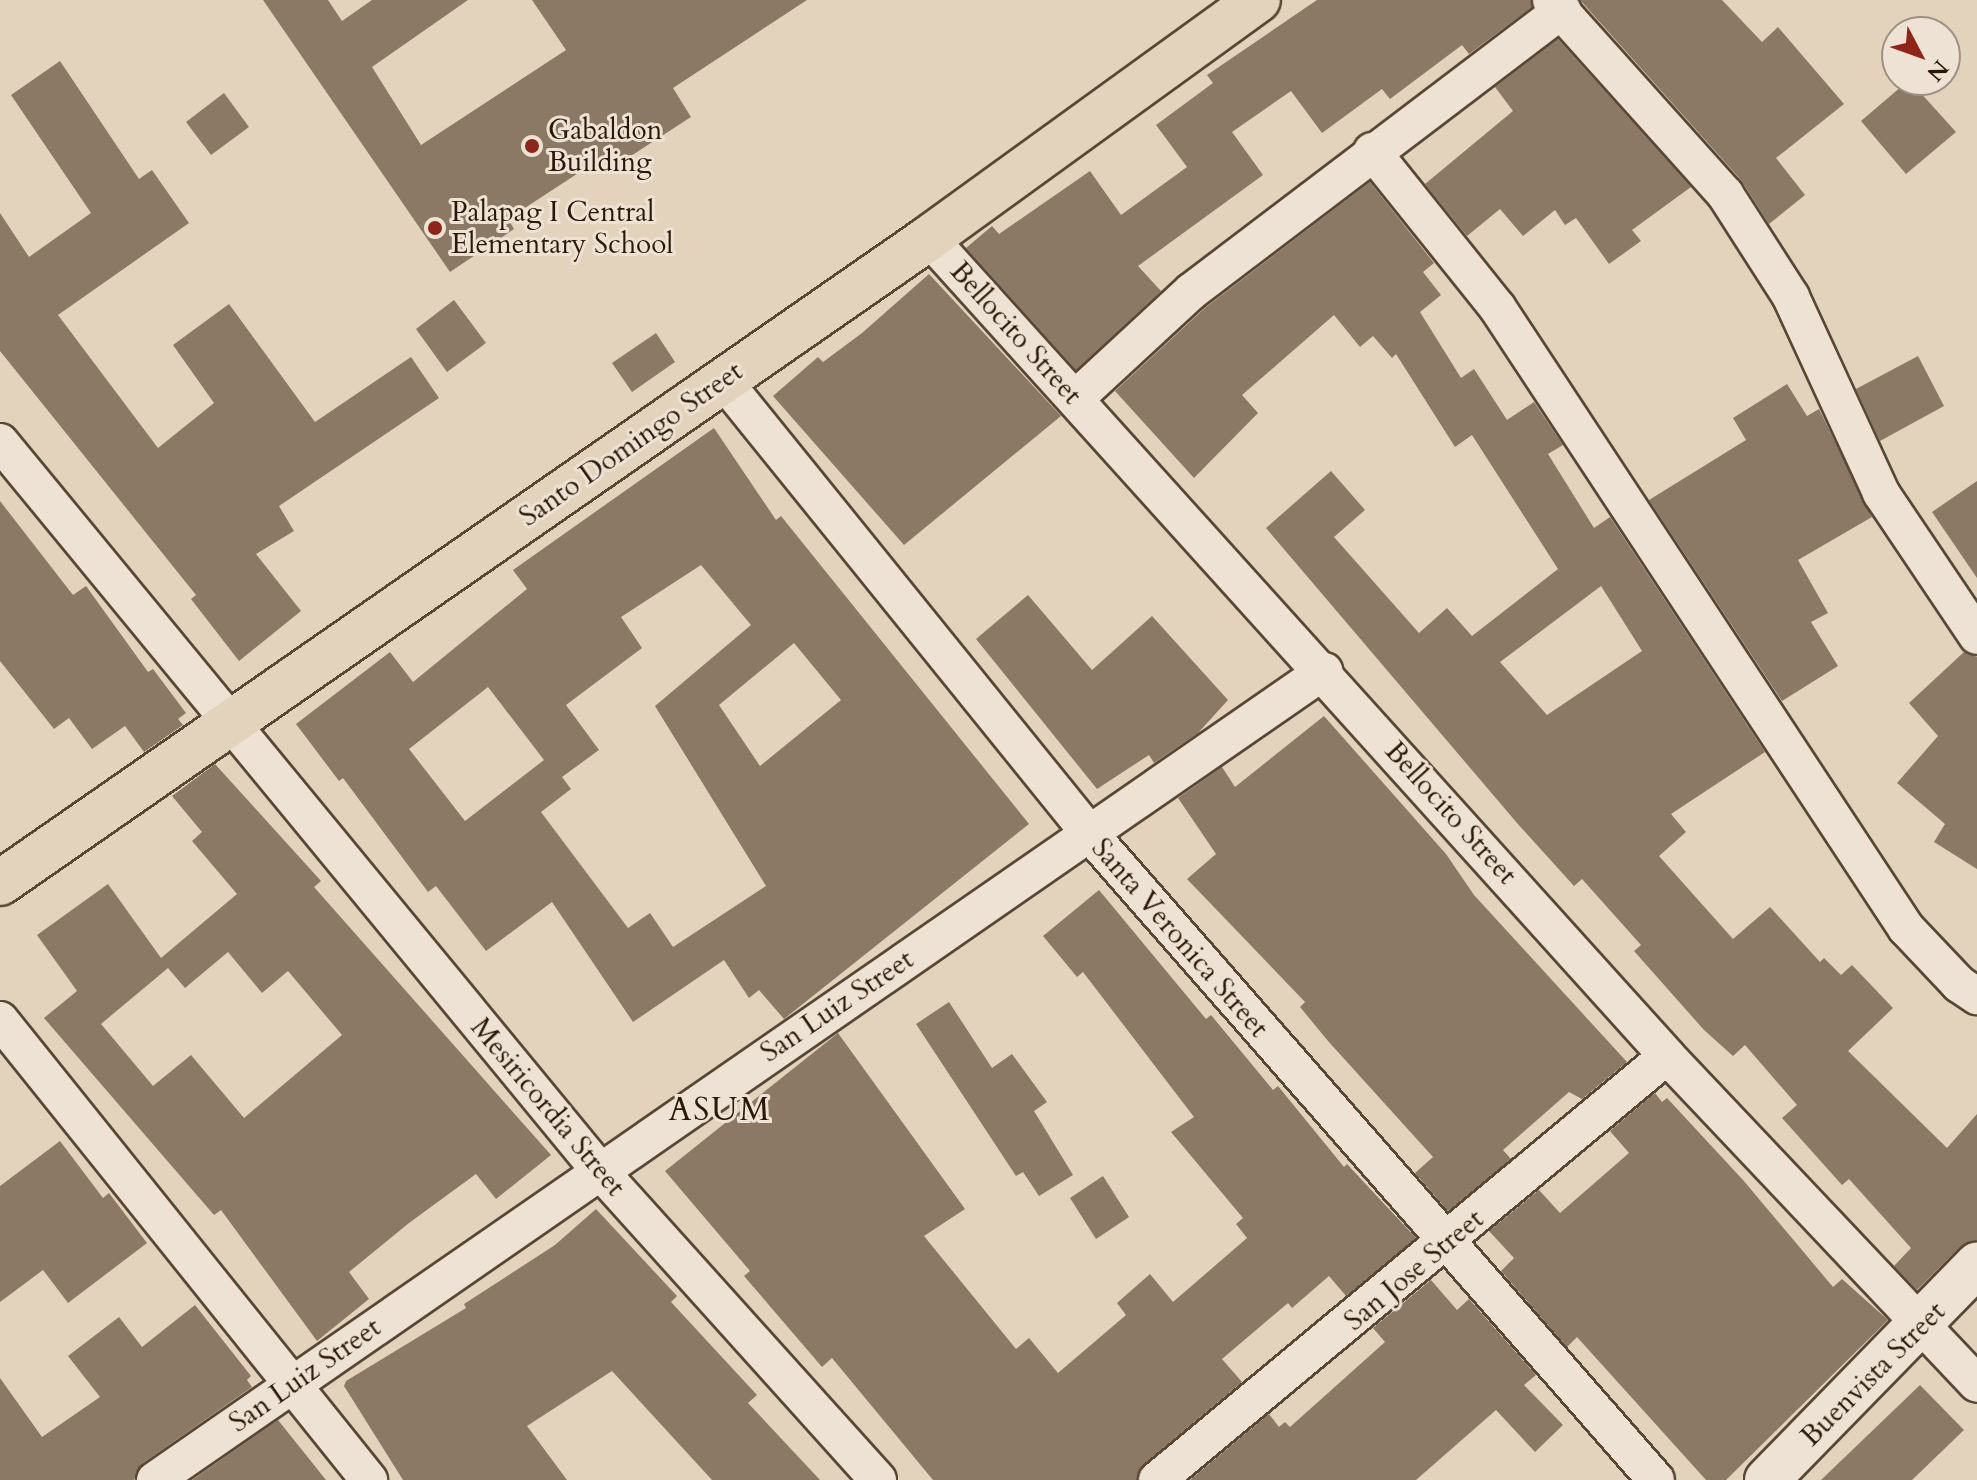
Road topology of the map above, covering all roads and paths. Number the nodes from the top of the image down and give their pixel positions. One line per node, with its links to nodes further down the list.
1 (1258, 0): 4 (main road, Santo Domingo Street)
2 (1556, 5): 3 (street); 8 (street)
3 (1372, 151): 6 (street); 13 (street)
4 (929, 238): 5 (main road, Santo Domingo Street); 6 (street, Bellocito Street)
5 (723, 380): 10 (main road, Santo Domingo Street); 11 (street, Santa Veronica Street)
6 (1076, 398): 9 (street, Bellocito Street)
7 (0, 442): 10 (street, Mesiricordia Street)
8 (1977, 636)
9 (1324, 671): 11 (street, San Luiz Street); 15 (street, Bellocito Street)
10 (228, 724): 12 (main road, Santo Domingo Street); 16 (street, Mesiricordia Street)
11 (1089, 833): 16 (street, San Luiz Street); 17 (street, Santa Veronica Street)
12 (0, 883)
13 (1977, 996)
14 (0, 1020): 20 (street)
15 (1667, 1056): 17 (street, San Jose Street); 19 (street, Bellocito Street)
16 (599, 1170): 20 (street, San Luiz Street); 24 (street, Mesiricordia Street)
17 (1447, 1243): 25 (street, San Jose Street); 26 (street, Santa Veronica Street)
18 (1977, 1265): 19 (street, Buenvista Street)
19 (1923, 1325): 21 (street, Bellocito Street); 27 (street, Buenvista Street)
20 (292, 1384): 22 (street, San Luiz Street); 23 (street)
21 (1977, 1384)
22 (155, 1480)
23 (369, 1480)
24 (878, 1480)
25 (1157, 1480)
26 (1656, 1480)
27 (1767, 1480)

